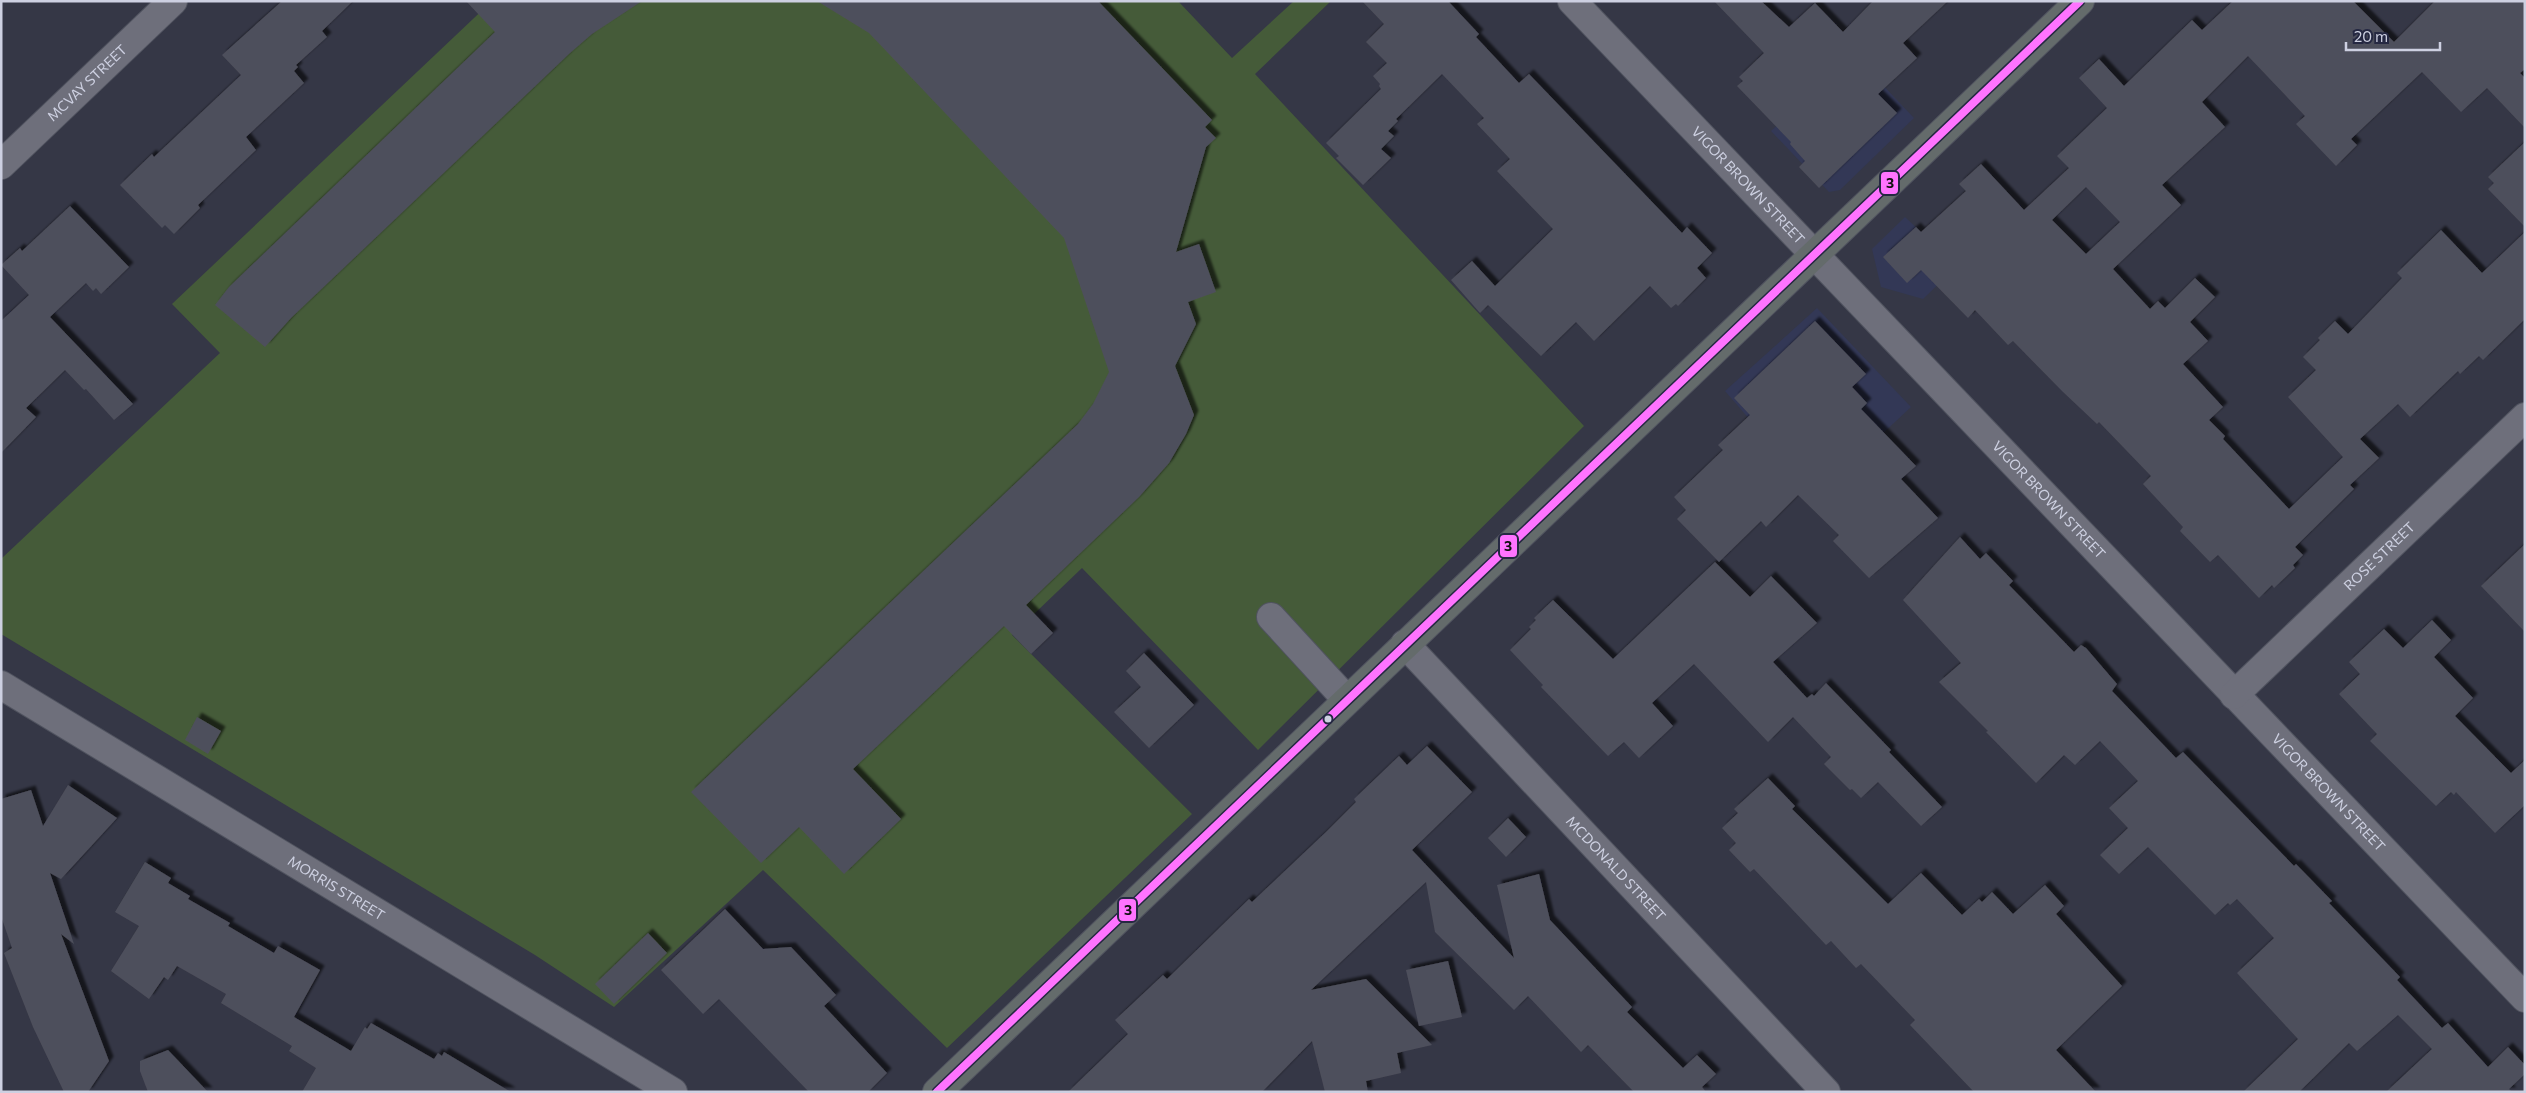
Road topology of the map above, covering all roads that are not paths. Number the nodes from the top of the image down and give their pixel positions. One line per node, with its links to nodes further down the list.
1 (172, 1): 4 (street, MCVAY STREET)
2 (1572, 1): 5 (street, VIGOR BROWN STREET)
3 (2080, 1): 5 (main road)
4 (1, 165)
5 (1814, 254): 8 (main road); 10 (street, VIGOR BROWN STREET)
6 (2525, 417): 10 (street, ROSE STREET)
7 (1272, 617): 11 (street)
8 (1405, 644): 11 (main road); 15 (street, MCDONALD STREET)
9 (1, 684): 13 (street, MORRIS STREET)
10 (2234, 694): 12 (street, VIGOR BROWN STREET)
11 (1347, 700): 14 (main road)
12 (2525, 998)
13 (673, 1092)
14 (937, 1092)
15 (1826, 1092)

